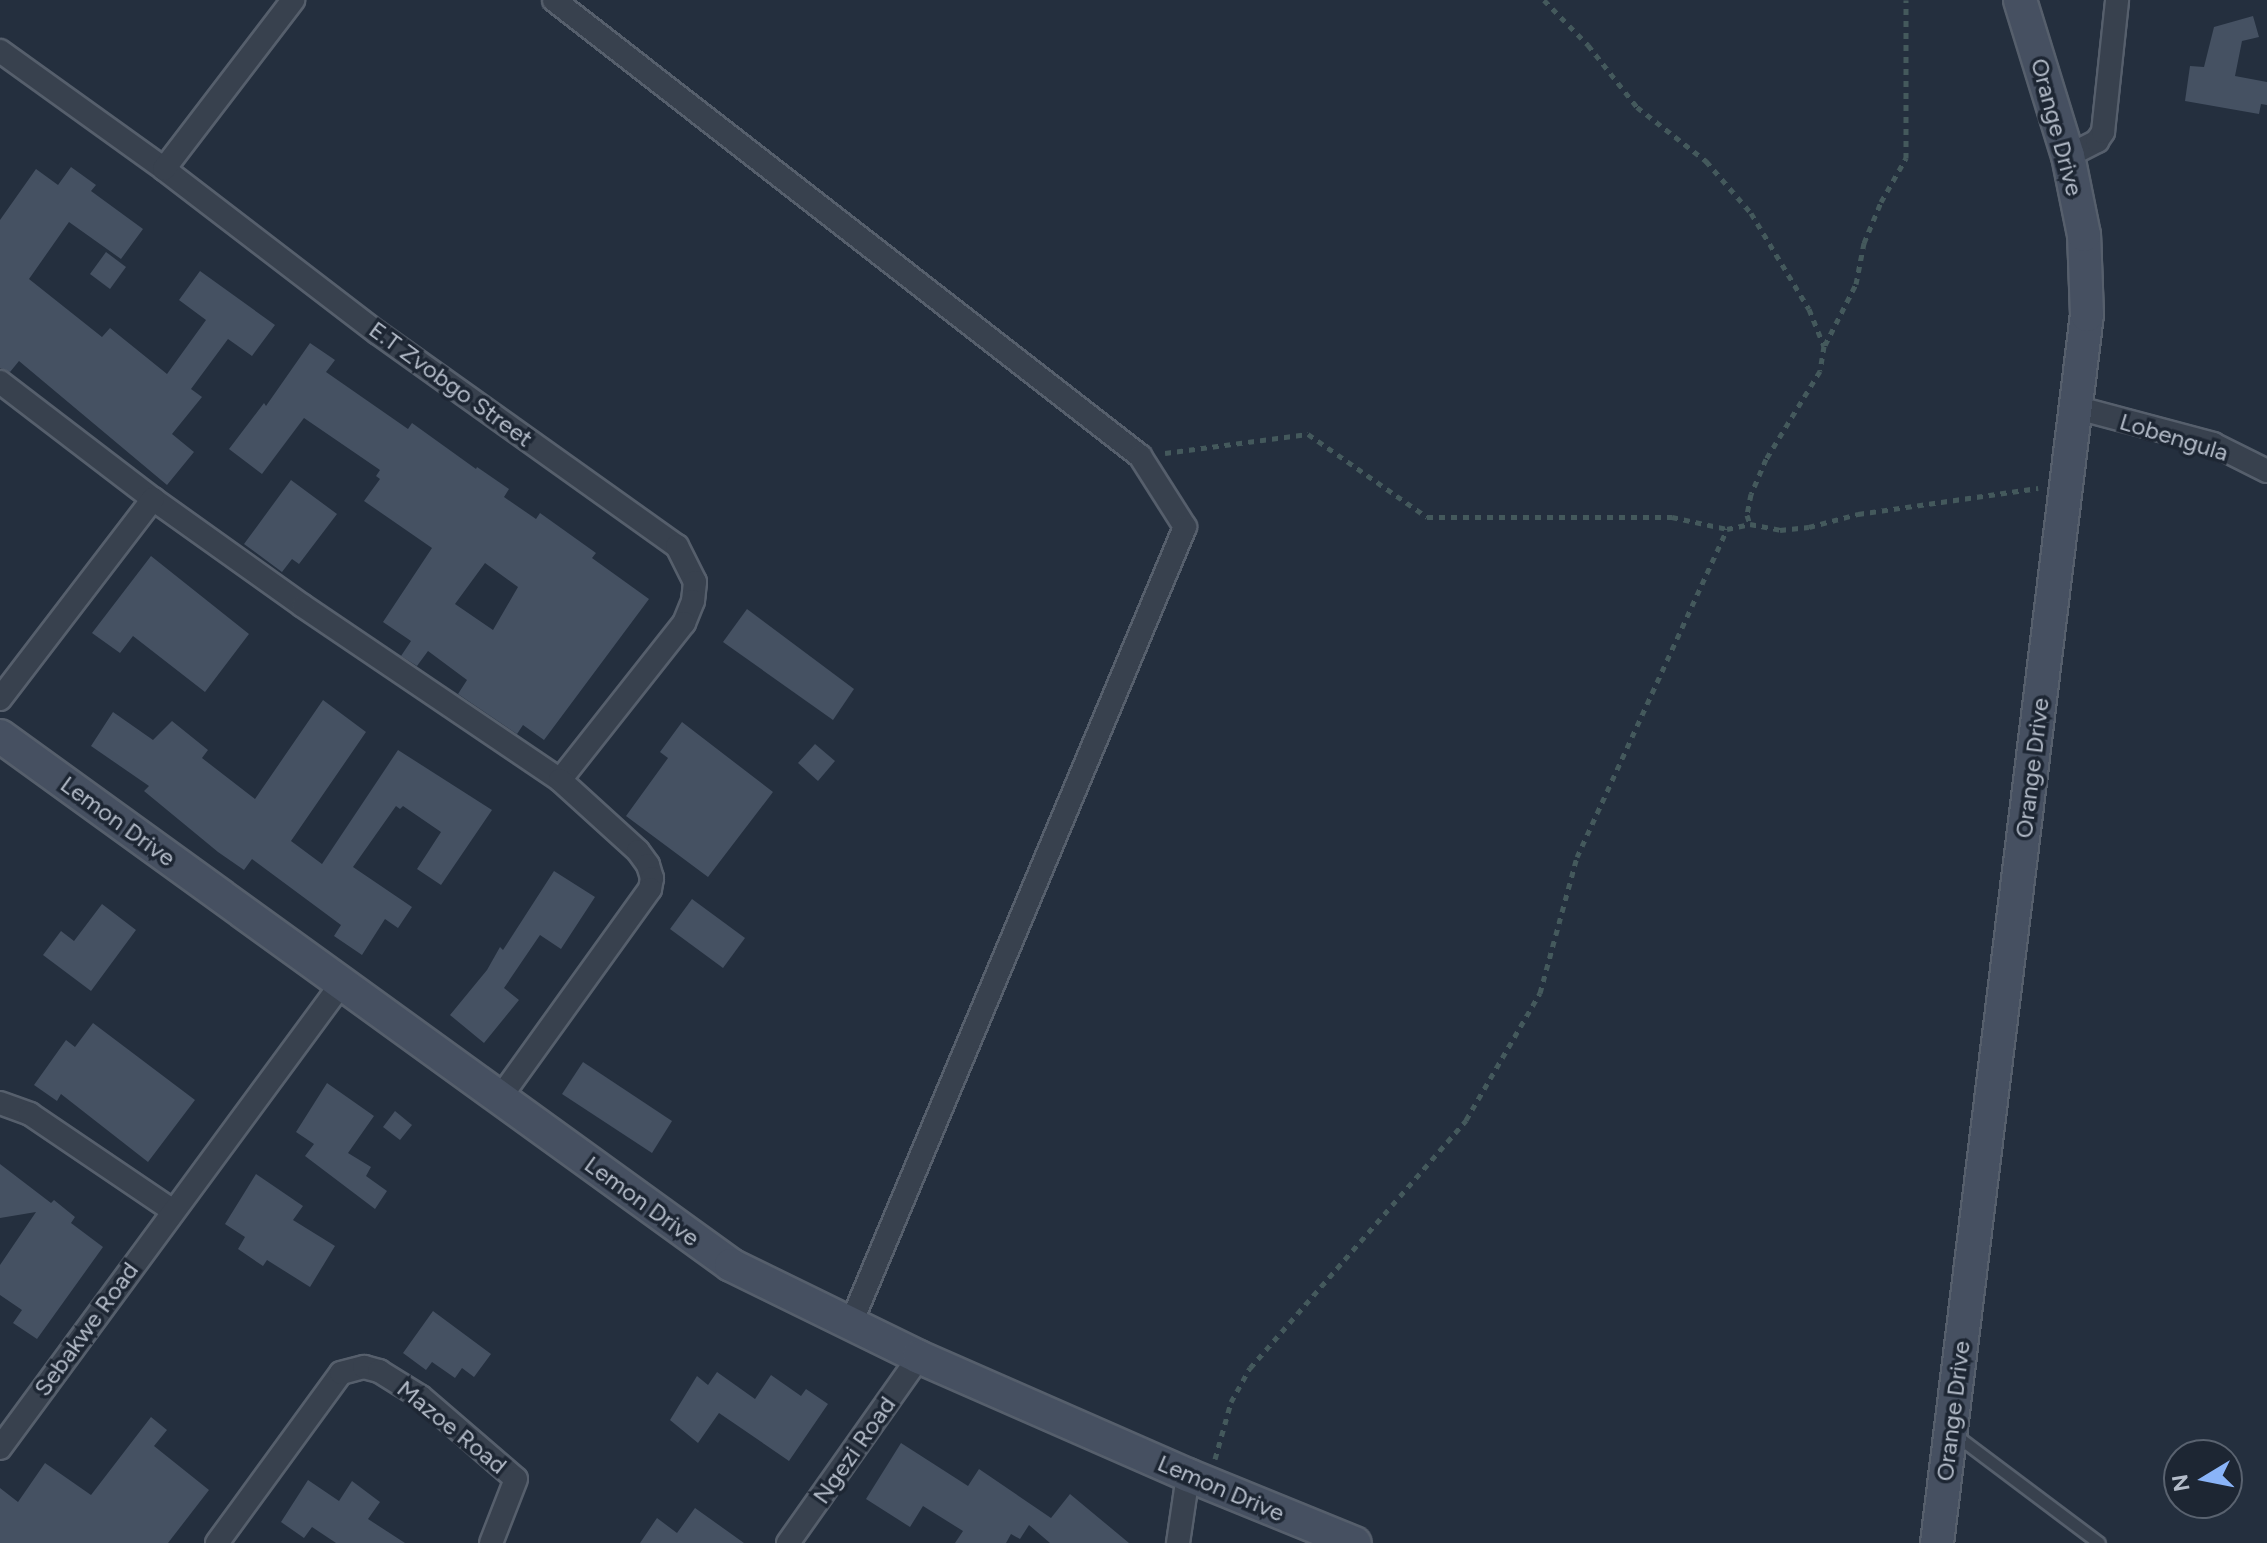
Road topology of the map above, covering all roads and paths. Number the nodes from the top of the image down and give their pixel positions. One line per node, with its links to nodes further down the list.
1 (293, 0): 9 (street)
2 (554, 0): 13 (street)
3 (1544, 0): 10 (path)
4 (1906, 0): 10 (path)
5 (2020, 0): 8 (street, Orange Drive)
6 (2117, 0): 8 (street)
7 (0, 51): 9 (street, E.T Zvobgo Street)
8 (2068, 156): 12 (street, Orange Drive)
9 (164, 169): 21 (street, E.T Zvobgo Street)
10 (1824, 346): 17 (path)
11 (0, 382): 16 (street)
12 (2078, 408): 14 (street, Lobengula); 15 (street, Orange Drive)
13 (1140, 456): 18 (path); 26 (street)
14 (2267, 471)
15 (2066, 484): 17 (path); 28 (street, Orange Drive)
16 (153, 499): 19 (street); 21 (street)
17 (1750, 524): 18 (path)
18 (1727, 529): 30 (path)
19 (0, 699)
20 (0, 736): 22 (street, Lemon Drive)
21 (560, 780): 23 (street)
22 (342, 983): 23 (street, Lemon Drive); 25 (street, Sebakwe Road)
23 (500, 1098): 26 (street, Lemon Drive)
24 (0, 1103): 25 (street)
25 (173, 1211): 29 (street, Sebakwe Road)
26 (851, 1323): 27 (street, Lemon Drive)
27 (919, 1357): 30 (street, Lemon Drive); 33 (street, Ngezi Road)
28 (1951, 1431): 36 (street, Orange Drive); 37 (lane)
29 (0, 1448)
30 (1198, 1479): 34 (street); 35 (street, Lemon Drive)
31 (217, 1543): 32 (street, Mazoe Road)
32 (491, 1543)
33 (788, 1543)
34 (1178, 1543)
35 (1355, 1543)
36 (1937, 1543)
37 (2099, 1543)

